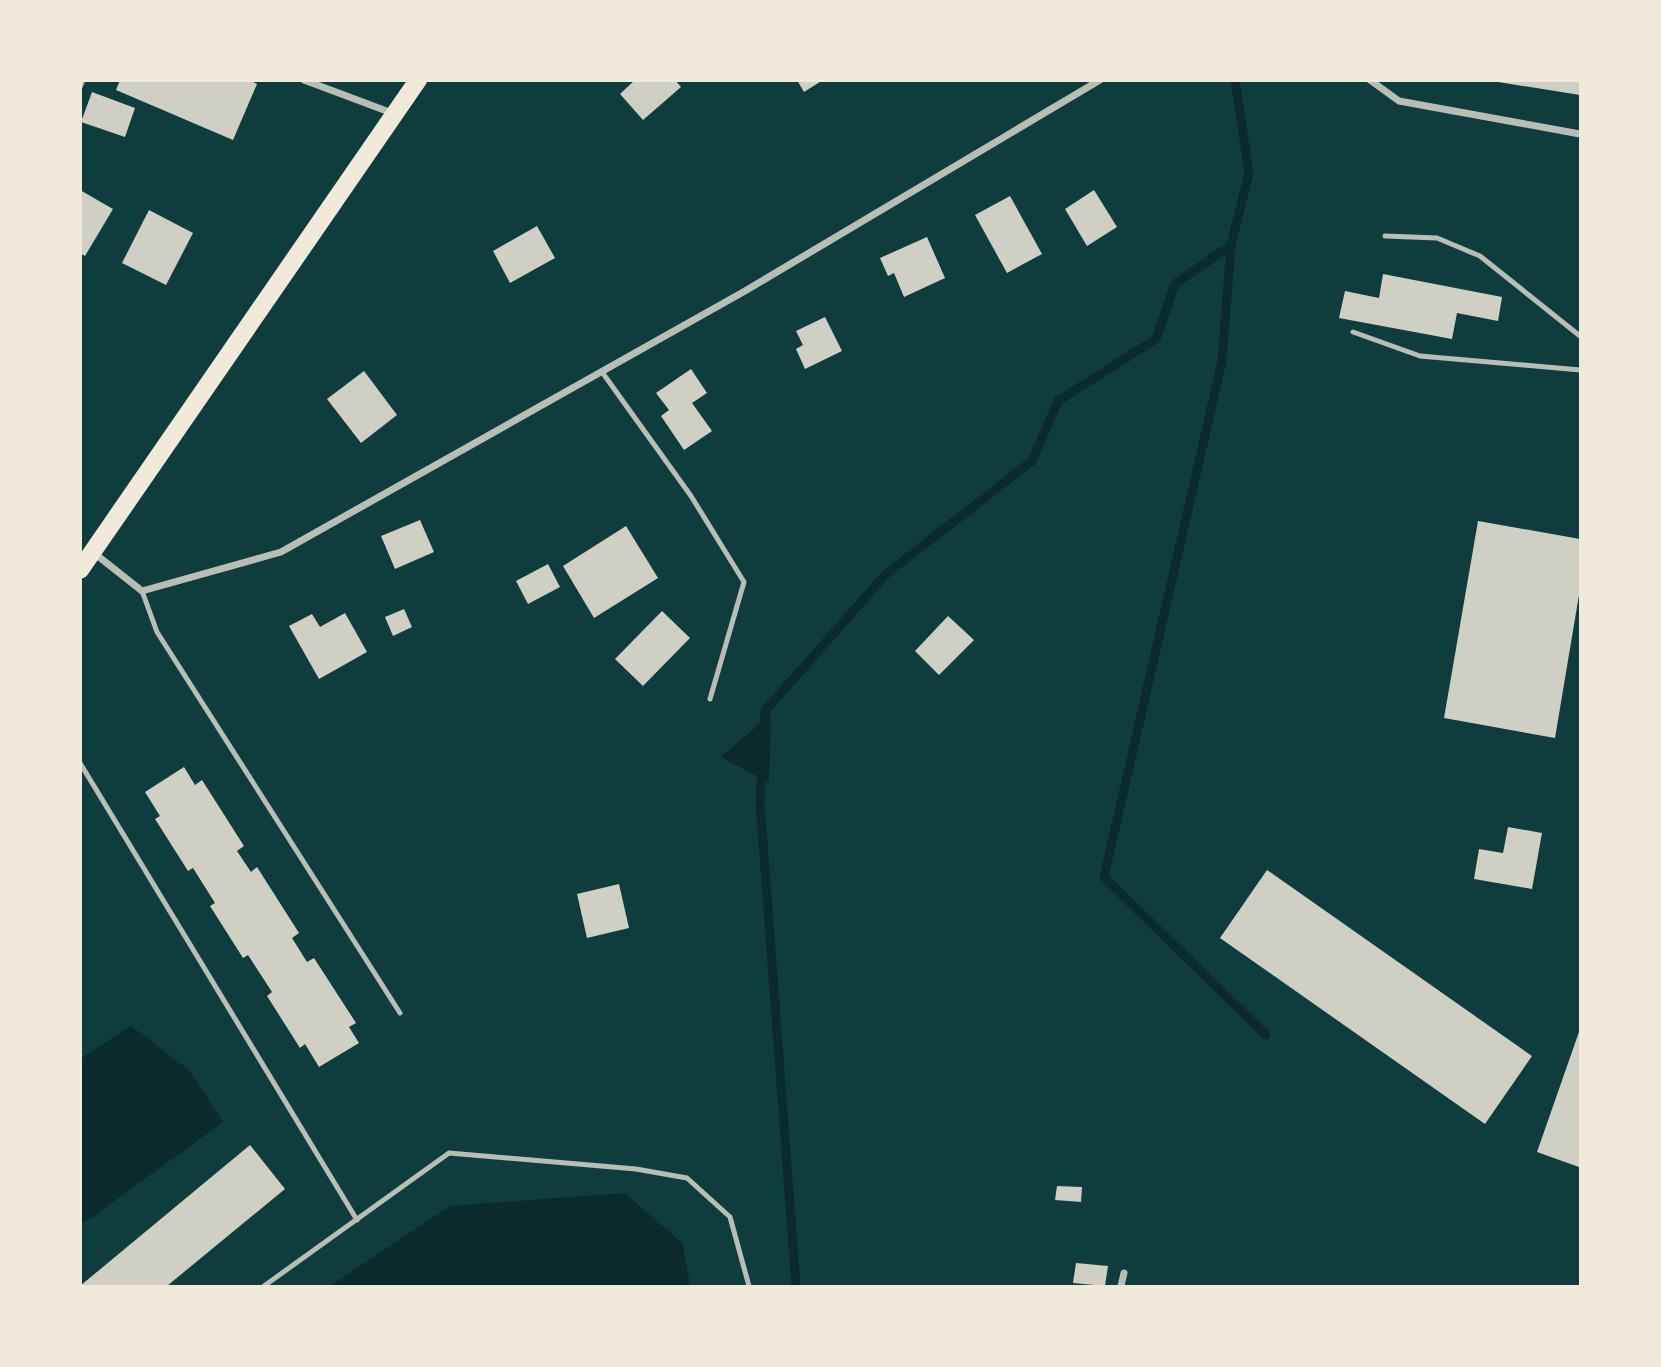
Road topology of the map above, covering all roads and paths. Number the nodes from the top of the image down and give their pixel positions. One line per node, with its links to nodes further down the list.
1 (83, 80): 6 (lane)
2 (418, 80): 7 (main road)
3 (1100, 80): 13 (street)
4 (1370, 80): 8 (street)
5 (305, 81): 7 (street)
6 (80, 87)
7 (393, 114): 14 (main road)
8 (1580, 134)
9 (1385, 236): 11 (lane)
10 (1353, 332): 12 (lane)
11 (1580, 336)
12 (1580, 370)
13 (602, 372): 16 (street); 17 (lane)
14 (94, 553): 15 (main road); 16 (street)
15 (80, 570)
16 (142, 591): 19 (lane)
17 (710, 699)
18 (80, 763): 20 (lane)
19 (400, 1013)
20 (357, 1220): 22 (lane); 23 (lane)
21 (1124, 1273): 24 (street)
22 (264, 1286)
23 (749, 1286)
24 (1121, 1286)

